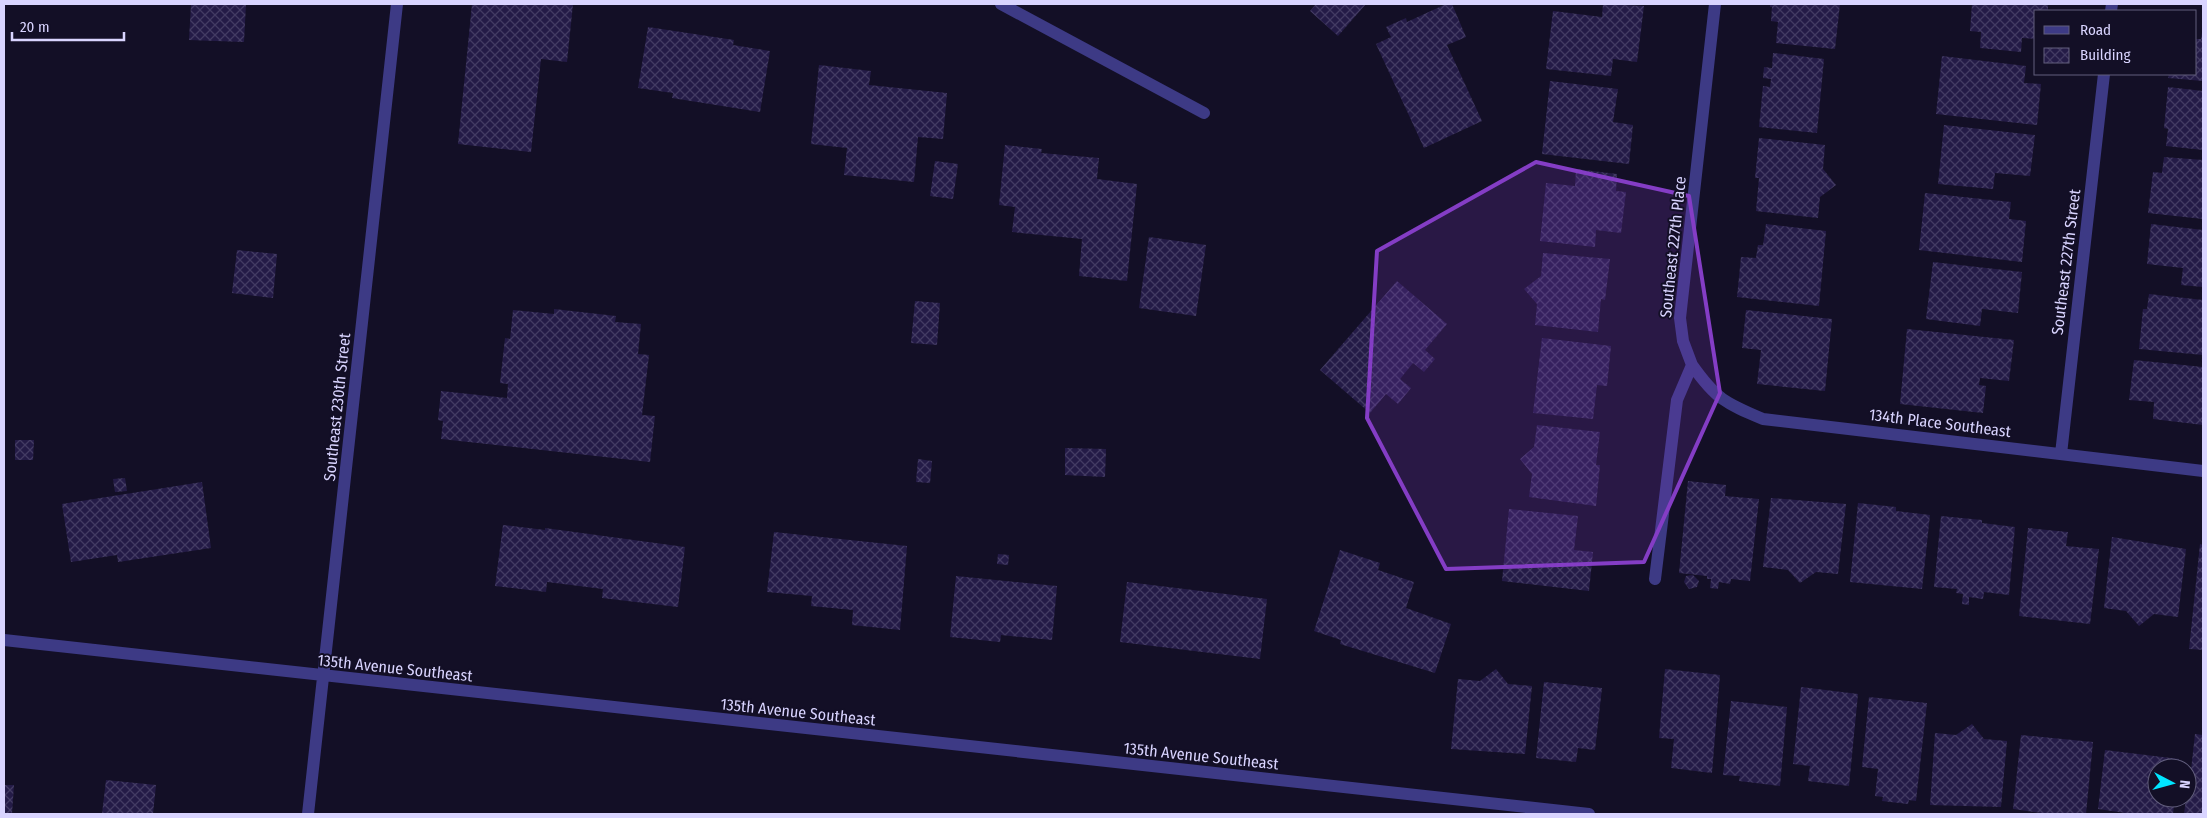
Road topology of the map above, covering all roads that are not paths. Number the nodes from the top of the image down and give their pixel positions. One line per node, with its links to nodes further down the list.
1 (398, 4): 11 (street, Southeast 230th Street)
2 (1001, 4): 5 (street)
3 (1715, 4): 6 (street, Southeast 227th Place)
4 (2104, 75): 7 (street, Southeast 227th Street)
5 (1204, 112)
6 (1692, 365): 7 (street, 134th Place Southeast); 9 (street)
7 (2061, 454): 8 (street, 134th Place Southeast)
8 (2203, 471)
9 (1655, 579)
10 (4, 640): 11 (street, 135th Avenue Southeast)
11 (325, 676): 12 (street, Southeast 230th Street); 13 (street, 135th Avenue Southeast)
12 (308, 814)
13 (1589, 814)

